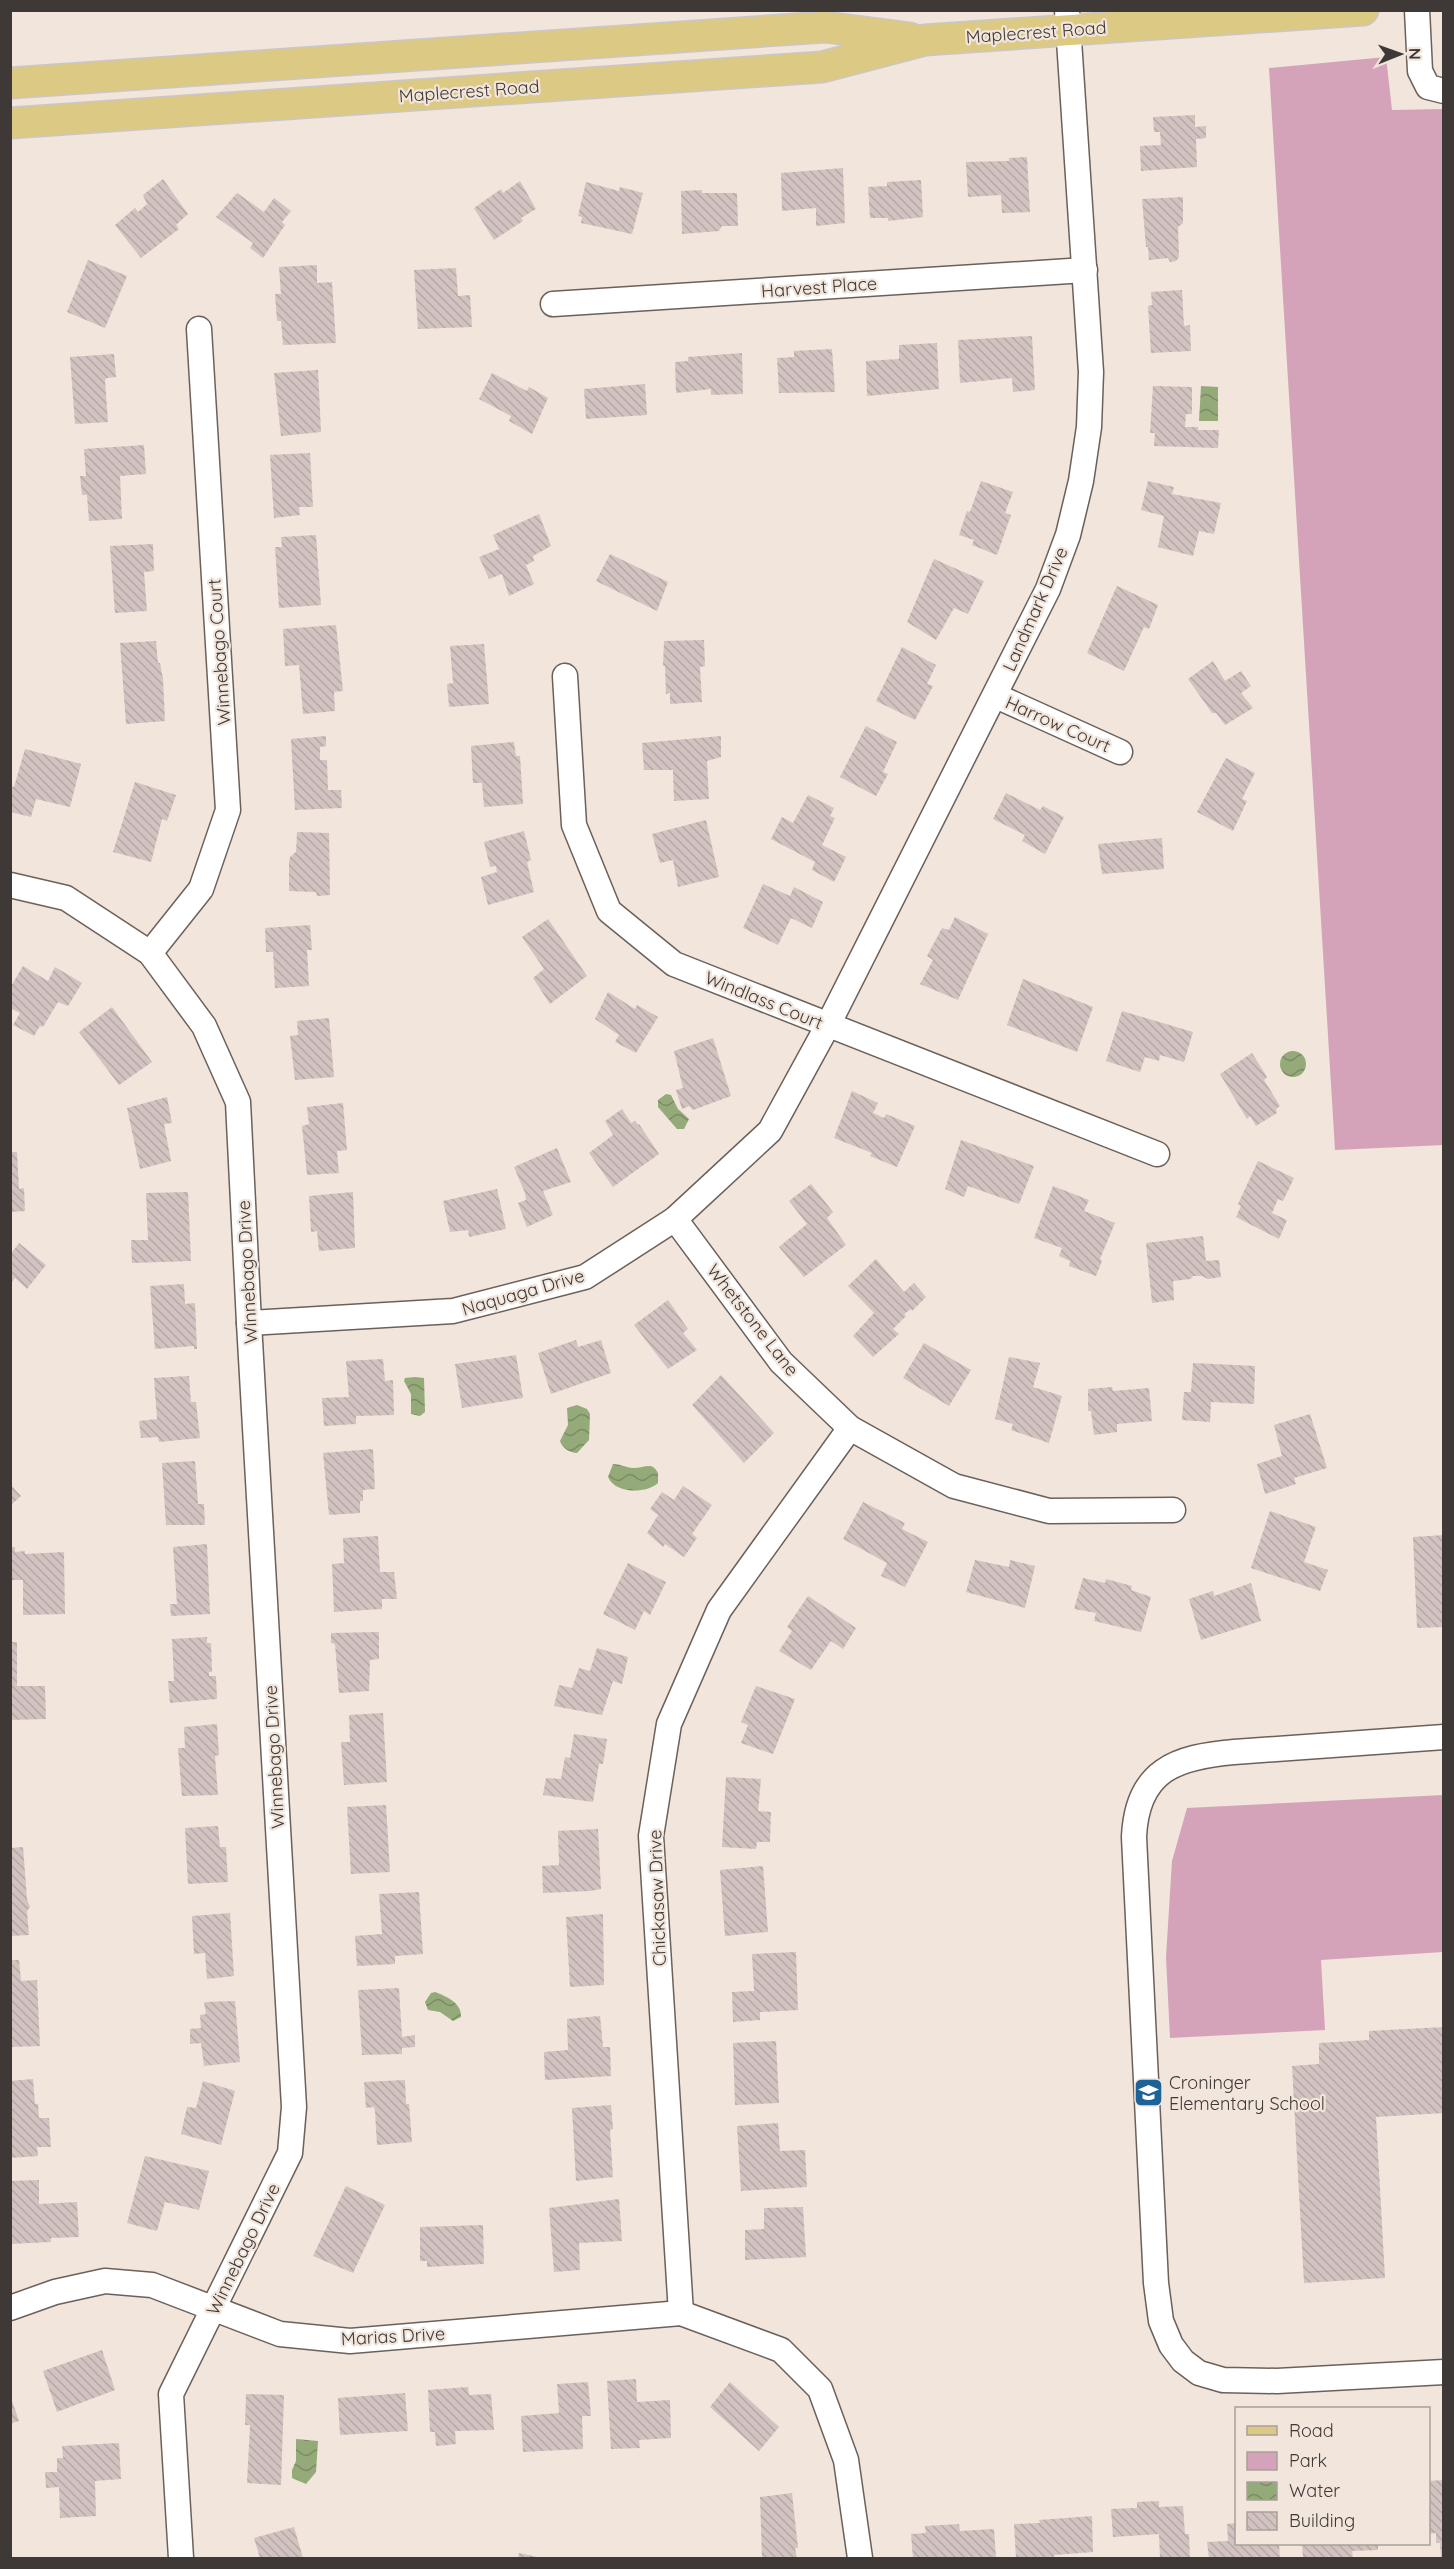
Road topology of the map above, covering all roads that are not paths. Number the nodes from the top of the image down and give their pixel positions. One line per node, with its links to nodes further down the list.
1 (1363, 10): 3 (main road, Maplecrest Road)
2 (1417, 10): 6 (street)
3 (1068, 20): 4 (main road, Maplecrest Road); 8 (street, Landmark Drive)
4 (925, 40): 5 (main road, Maplecrest Road); 7 (main road, Maplecrest Road)
5 (10, 82)
6 (1443, 91)
7 (10, 123)
8 (1085, 270): 9 (street, Harvest Place); 12 (street, Landmark Drive)
9 (553, 304)
10 (199, 329): 15 (street, Winnebago Court)
11 (565, 676): 16 (street, Windlass Court)
12 (996, 696): 13 (street, Harrow Court); 16 (street, Landmark Drive)
13 (1120, 752)
14 (10, 885): 15 (street)
15 (150, 953): 19 (street, Winnebago Drive)
16 (828, 1025): 17 (street, Windlass Court); 18 (street, Naquaga Drive)
17 (1157, 1154)
18 (675, 1219): 19 (street, Naquaga Drive); 20 (street, Whetstone Lane)
19 (249, 1323): 24 (street, Winnebago Drive)
20 (850, 1428): 21 (street, Whetstone Lane); 25 (street, Chickasaw Drive)
21 (1173, 1510)
22 (1443, 1737): 28 (street)
23 (10, 2308): 24 (street, Marias Drive)
24 (216, 2308): 25 (street, Marias Drive); 30 (street, Winnebago Drive)
25 (681, 2313): 31 (street, Marias Drive)
26 (1443, 2358): 28 (street)
27 (1443, 2372): 28 (street)
28 (1290, 2380): 29 (street)
29 (1443, 2385)
30 (181, 2559)
31 (860, 2559)

